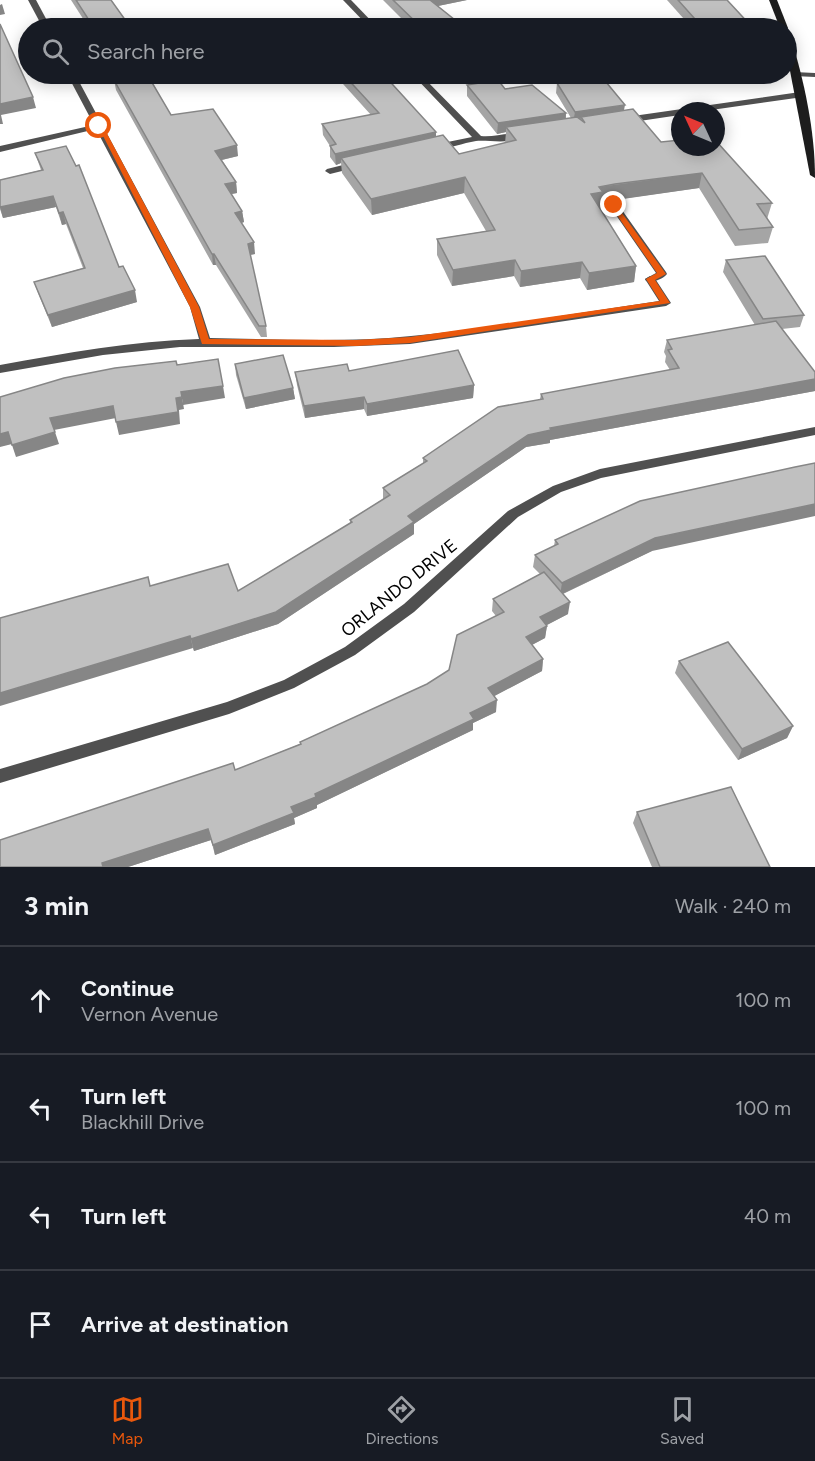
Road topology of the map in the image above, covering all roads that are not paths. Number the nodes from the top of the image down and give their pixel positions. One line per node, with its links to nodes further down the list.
1 (32, 0): 4 (street)
2 (347, 0): 5 (street)
3 (773, 0): 6 (main road)
4 (42, 18)
5 (364, 18)
6 (780, 18)
7 (797, 74): 8 (street)
8 (815, 75)
9 (797, 79): 12 (main road)
10 (76, 84): 16 (street)
11 (426, 84): 18 (street)
12 (800, 95): 13 (street); 23 (main road)
13 (725, 106)
14 (671, 113): 15 (street)
15 (613, 122)
16 (99, 126): 19 (street); 25 (street)
17 (534, 134): 18 (street)
18 (478, 138): 20 (street)
19 (0, 149)
20 (424, 150)
21 (370, 162): 22 (street)
22 (330, 171)
23 (815, 175)
24 (614, 205): 25 (street)
25 (206, 342): 26 (street)
26 (0, 369)
27 (815, 431): 28 (street, ORLANDO DRIVE)
28 (0, 776)

